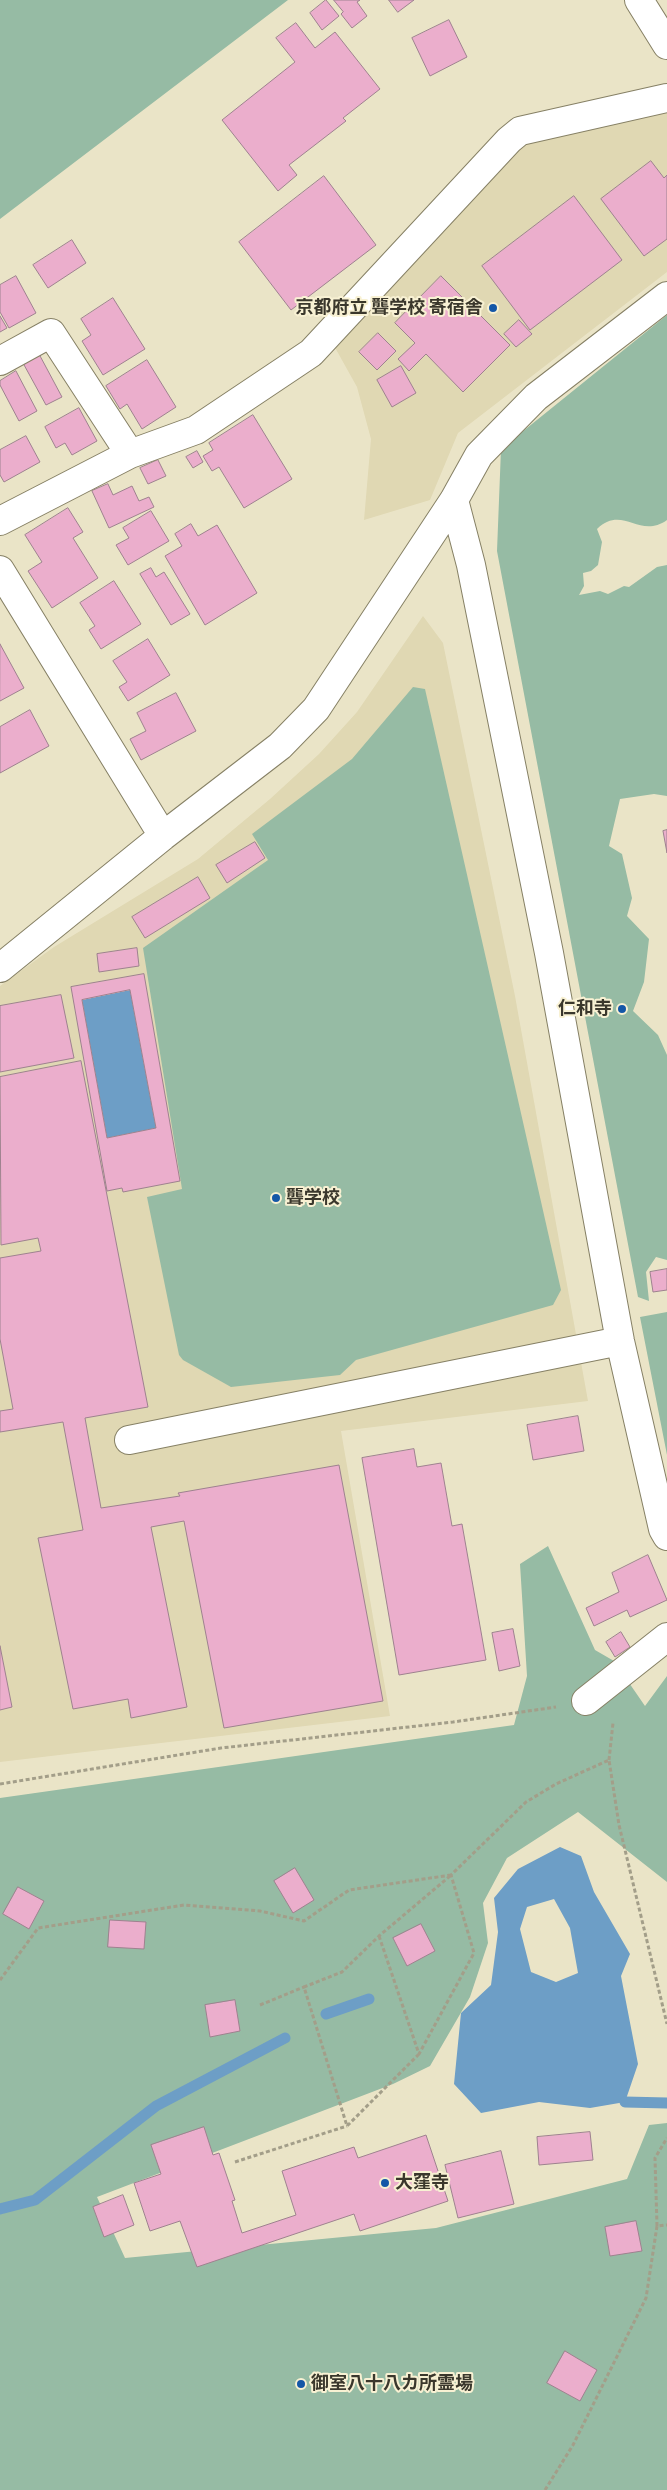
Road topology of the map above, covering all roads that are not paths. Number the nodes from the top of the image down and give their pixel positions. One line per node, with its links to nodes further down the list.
1 (639, 0): 2 (street)
2 (667, 45)
3 (667, 98): 6 (street)
4 (667, 296): 7 (street)
5 (0, 360): 6 (street)
6 (130, 454): 8 (street)
7 (454, 500): 10 (street); 12 (street)
8 (0, 521)
9 (0, 570): 10 (street)
10 (163, 836): 11 (street)
11 (0, 968)
12 (620, 1342): 13 (street); 14 (street)
13 (129, 1440)
14 (667, 1536)
15 (667, 1637): 16 (street)
16 (586, 1701)

